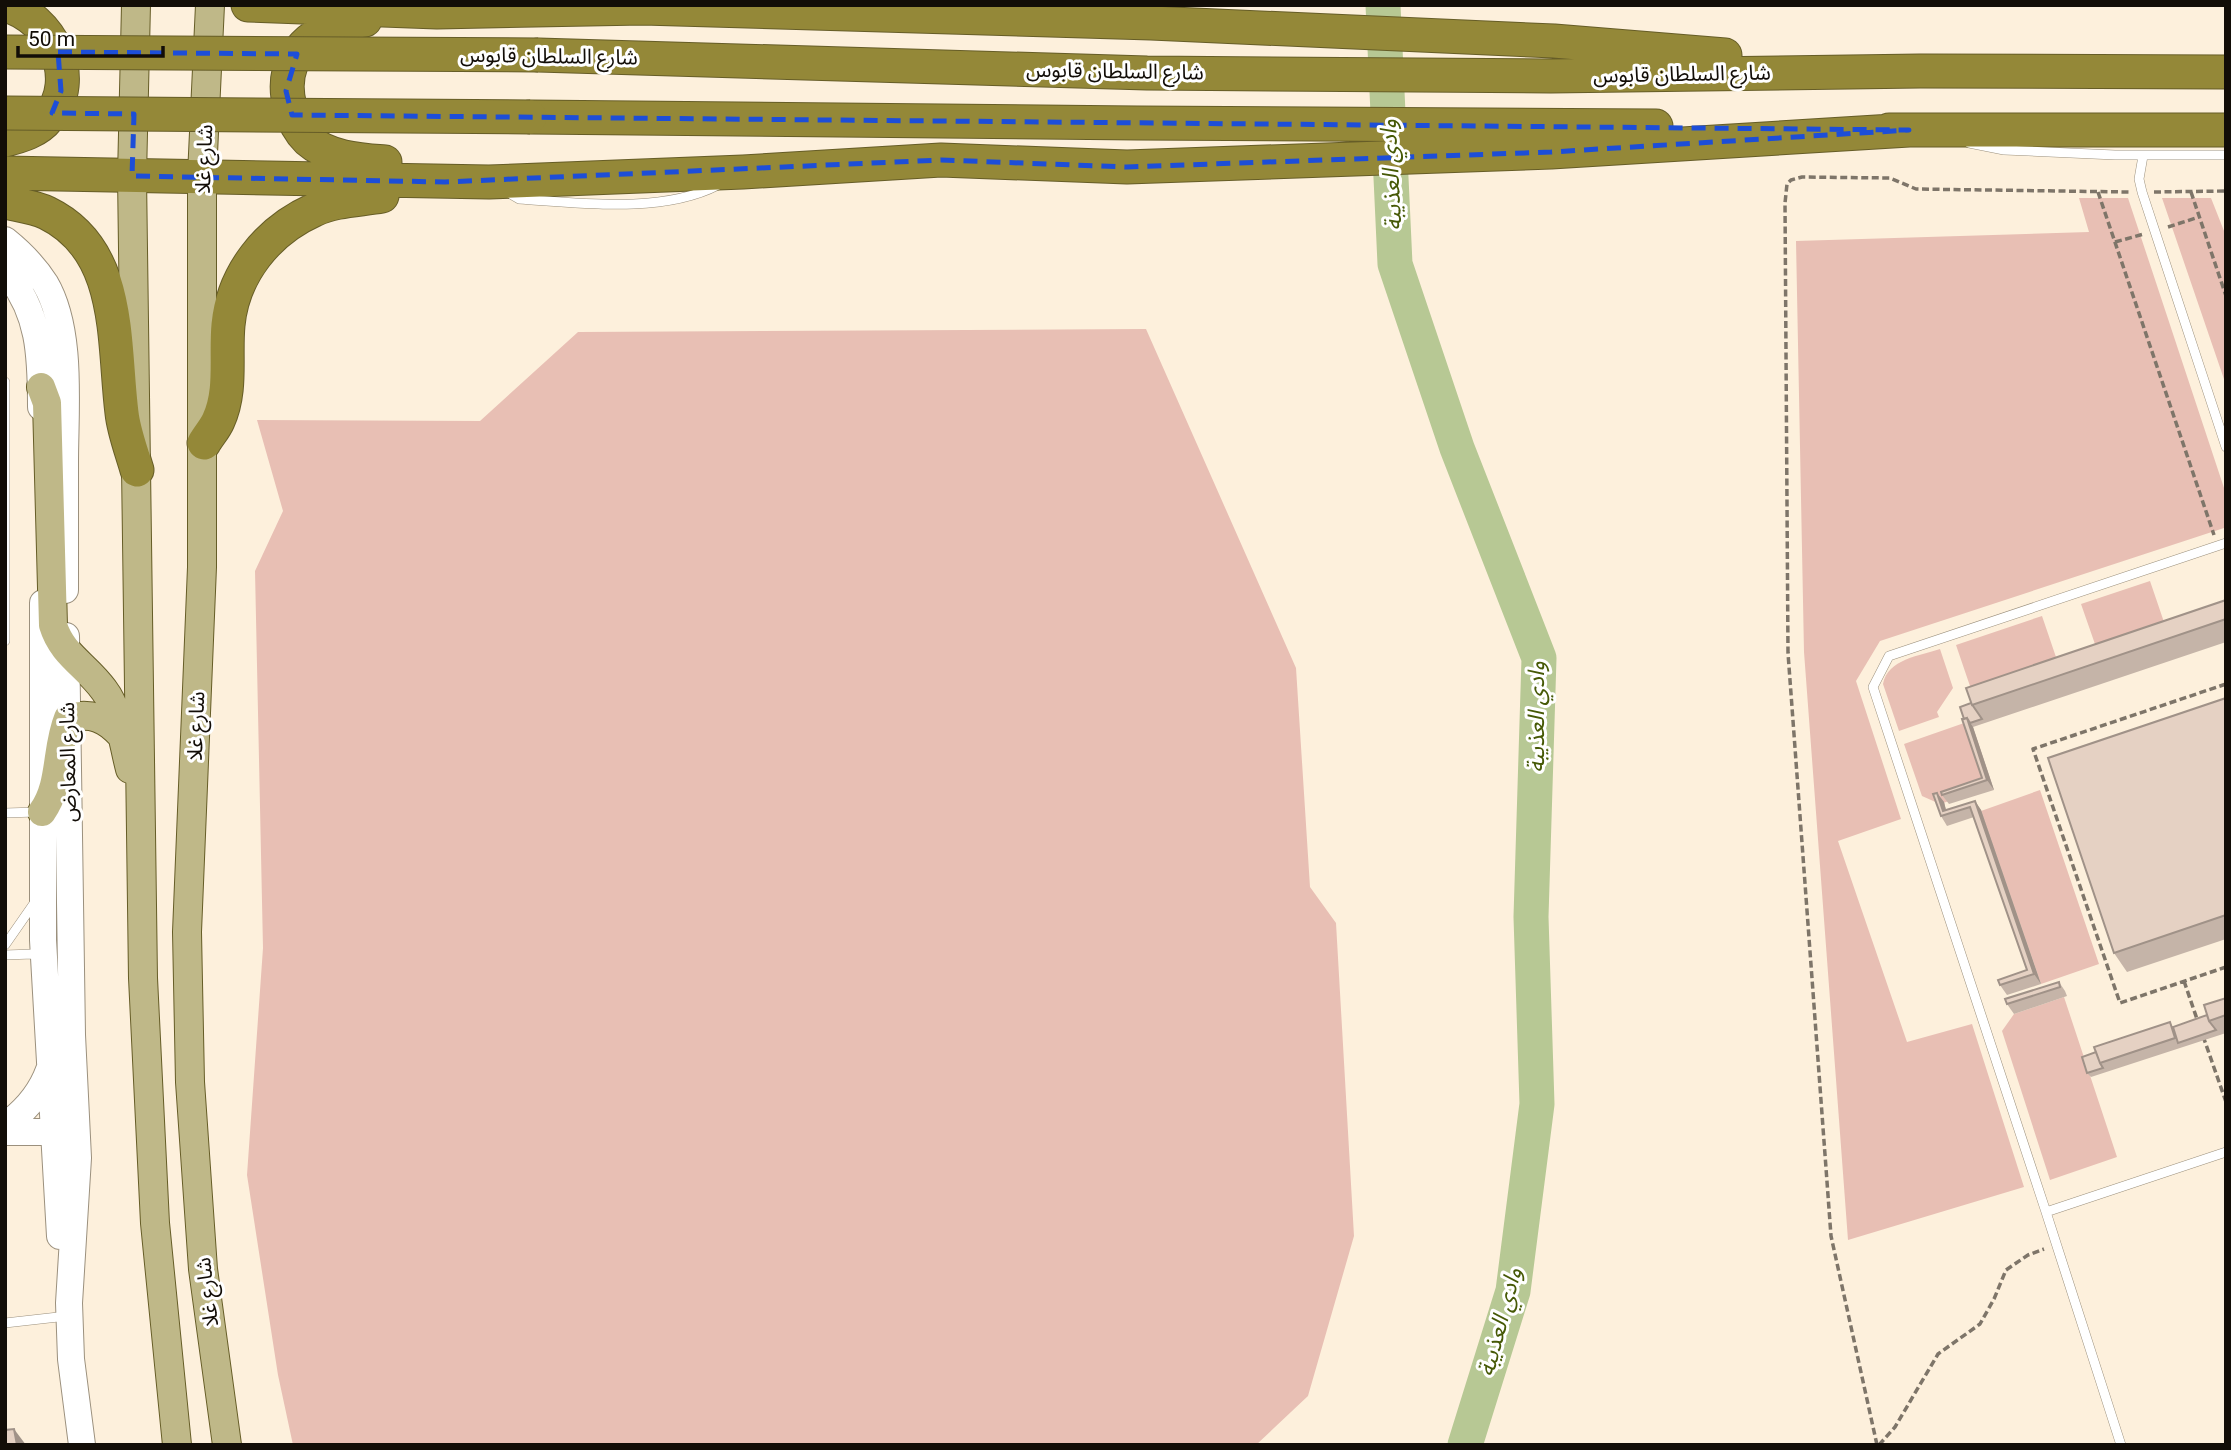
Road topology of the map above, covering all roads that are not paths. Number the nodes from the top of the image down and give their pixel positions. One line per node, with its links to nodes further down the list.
1 (5, 5): 16 (highway)
2 (136, 5): 22 (main road)
3 (210, 5): 21 (main road, شارع غلا)
4 (248, 5): 7 (highway)
5 (911, 5): 8 (highway)
6 (634, 7): 7 (highway); 8 (highway)
7 (437, 12): 23 (highway)
8 (815, 13): 10 (highway)
9 (5, 52): 10 (highway, شارع السلطان قابوس, bridge)
10 (1920, 71): 11 (highway, شارع السلطان قابوس)
11 (2226, 72)
12 (5, 113): 15 (highway, bridge)
13 (1924, 130): 14 (highway); 15 (highway); 18 (lane)
14 (2226, 130)
15 (1550, 138): 19 (highway)
16 (5, 140)
17 (2226, 155): 18 (lane)
18 (2143, 156): 32 (lane)
19 (743, 172): 23 (highway); 25 (lane)
20 (5, 173): 22 (highway)
21 (202, 175): 22 (highway); 24 (highway); 31 (main road, شارع غلا)
22 (132, 176): 33 (main road)
23 (588, 177): 25 (highway)
24 (445, 182): 25 (highway); 31 (highway)
25 (489, 182)
26 (5, 202): 33 (highway)
27 (5, 240): 36 (main road, شارع المعارض)
28 (5, 271): 30 (main road, شارع المعارض)
29 (5, 382): 35 (lane)
30 (41, 387): 36 (main road); 40 (main road, شارع المعارض)
31 (204, 443): 59 (main road, شارع غلا)
32 (2226, 447)
33 (137, 470): 39 (main road)
34 (2222, 545): 54 (lane)
35 (5, 641)
36 (66, 651): 37 (main road, شارع المعارض); 38 (main road)
37 (68, 718): 38 (main road); 40 (main road); 43 (main road, شارع المعارض)
38 (122, 736): 39 (main road)
39 (141, 811): 58 (main road)
40 (42, 812): 41 (lane); 42 (main road, شارع المعارض); 43 (main road)
41 (5, 813)
42 (43, 888): 44 (lane); 46 (main road, شارع المعارض)
43 (69, 900): 48 (main road, شارع المعارض)
44 (5, 945)
45 (5, 955): 46 (lane)
46 (49, 960): 49 (main road, شارع المعارض)
47 (61, 983): 48 (lane)
48 (72, 1035): 51 (main road, شارع المعارض)
49 (50, 1069): 50 (main road); 51 (main road, شارع المعارض)
50 (8, 1127): 51 (main road); 53 (main road)
51 (61, 1132): 53 (main road, شارع المعارض); 55 (main road, شارع المعارض)
52 (2226, 1152): 54 (lane)
53 (57, 1185): 55 (main road, شارع المعارض)
54 (2046, 1212): 60 (lane)
55 (69, 1310): 56 (lane); 57 (main road, شارع المعارض)
56 (5, 1323)
57 (82, 1445)
58 (177, 1445)
59 (227, 1445)
60 (2121, 1445)

